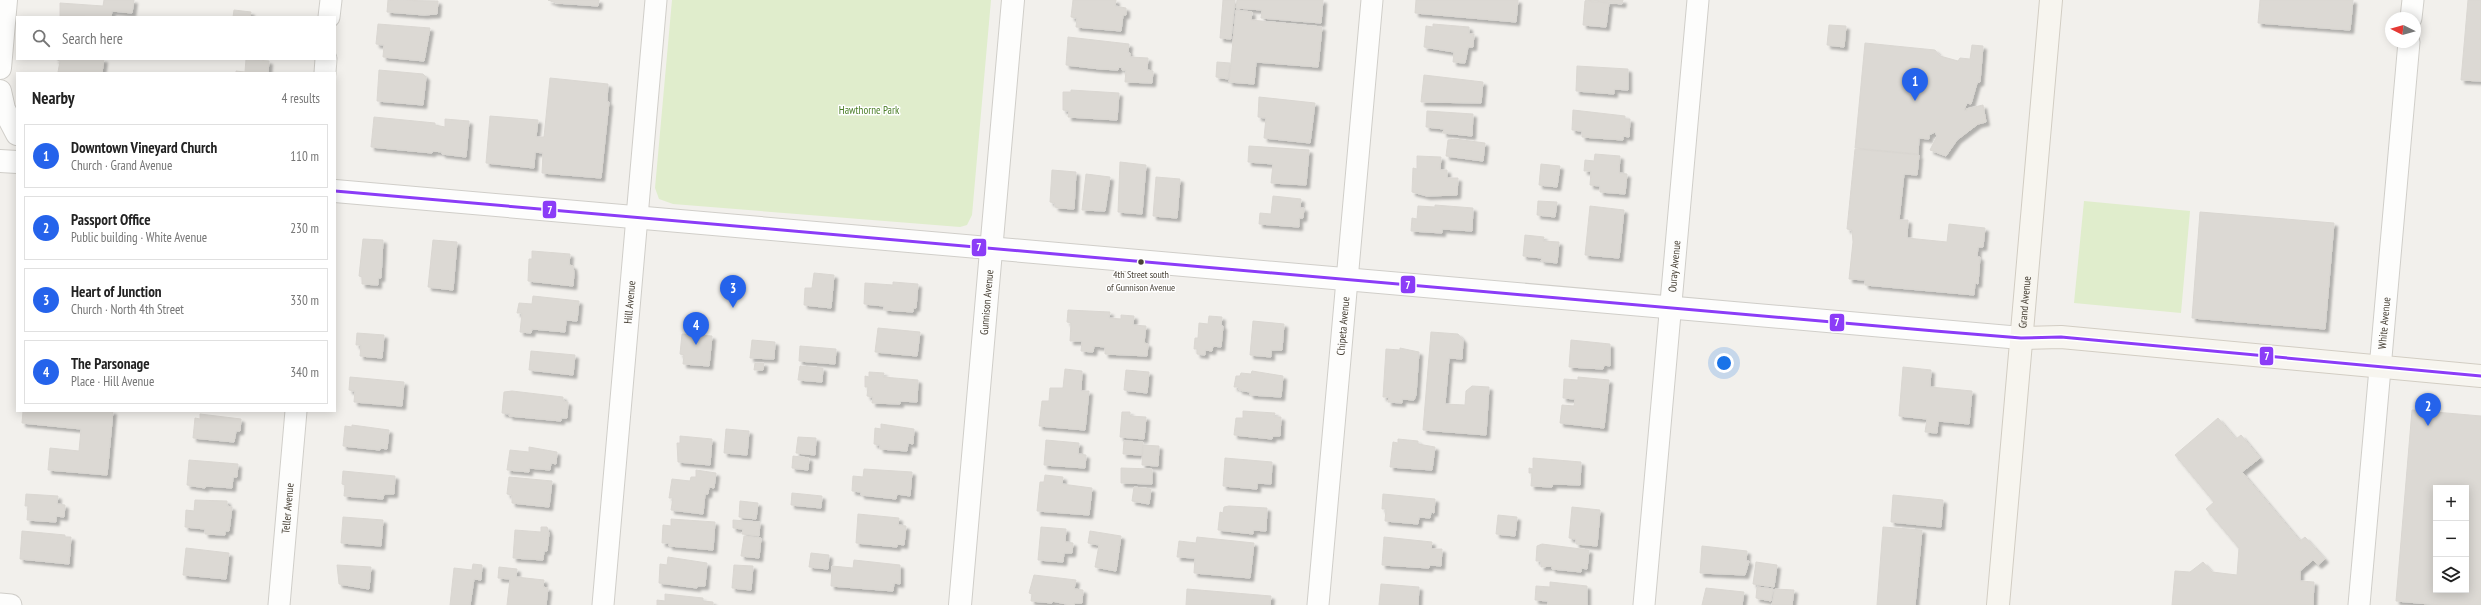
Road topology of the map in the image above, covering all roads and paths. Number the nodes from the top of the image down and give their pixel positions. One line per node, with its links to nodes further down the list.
1 (6, 0): 13 (street)
2 (331, 0): 10 (street)
3 (656, 0): 20 (street, Hill Avenue)
4 (1014, 0): 21 (street, Gunnison Avenue)
5 (1372, 0): 22 (street, Chipeta Avenue)
6 (1698, 0): 23 (street, Ouray Avenue)
7 (2051, 0): 24 (main road, Grand Avenue)
8 (2412, 0): 9 (street)
9 (2411, 12)
10 (329, 16)
11 (2408, 48): 25 (street, White Avenue)
12 (326, 60): 14 (street)
13 (0, 68)
14 (325, 72)
15 (0, 91): 16 (street)
16 (16, 132)
17 (0, 161): 18 (street)
18 (16, 162)
19 (336, 190): 20 (street)
20 (638, 215): 21 (street); 31 (street, Hill Avenue)
21 (992, 247): 22 (street); 32 (street, Gunnison Avenue)
22 (1347, 280): 23 (street); 33 (street, Chipeta Avenue)
23 (1670, 308): 24 (street); 34 (street, Ouray Avenue)
24 (2021, 338): 25 (main road); 35 (main road, Grand Avenue)
25 (2380, 367): 26 (main road); 36 (street, White Avenue)
26 (2481, 376)
27 (296, 412): 30 (street, Teller Avenue)
28 (0, 604): 29 (street)
29 (11, 605)
30 (279, 605)
31 (603, 605)
32 (960, 605)
33 (1318, 605)
34 (1644, 605)
35 (1998, 605)
36 (2359, 605)

